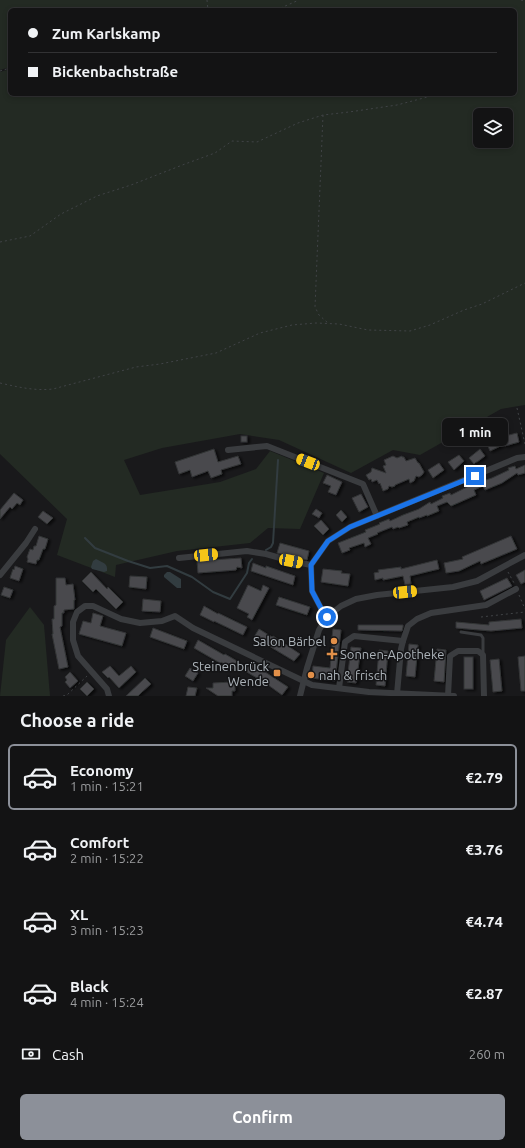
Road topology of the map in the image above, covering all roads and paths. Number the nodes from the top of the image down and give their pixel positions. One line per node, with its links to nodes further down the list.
1 (299, 0): 4 (path)
2 (521, 0): 3 (path)
3 (525, 1)
4 (281, 8)
5 (432, 96): 6 (path)
6 (323, 115): 7 (path); 9 (path)
7 (0, 242)
8 (525, 283): 9 (path)
9 (328, 324): 10 (path)
10 (0, 383)
11 (517, 408): 12 (path)
12 (525, 444)
13 (228, 450): 15 (street)
14 (525, 457): 15 (street)
15 (377, 516): 19 (street)
16 (35, 529): 20 (street)
17 (525, 555): 23 (street)
18 (179, 558): 19 (street)
19 (311, 565): 23 (street)
20 (0, 575)
21 (516, 589): 26 (street)
22 (525, 612): 24 (path)
23 (327, 617): 29 (street)
24 (481, 617)
25 (461, 632): 27 (lane)
26 (403, 640): 30 (street); 31 (street)
27 (483, 655): 35 (street); 37 (street)
28 (87, 676): 32 (path)
29 (304, 681): 30 (street); 33 (street); 34 (street)
30 (339, 688): 31 (street)
31 (397, 694): 35 (street)
32 (63, 696)
33 (109, 696)
34 (300, 696)
35 (448, 696): 36 (street)
36 (454, 696)
37 (484, 696)

